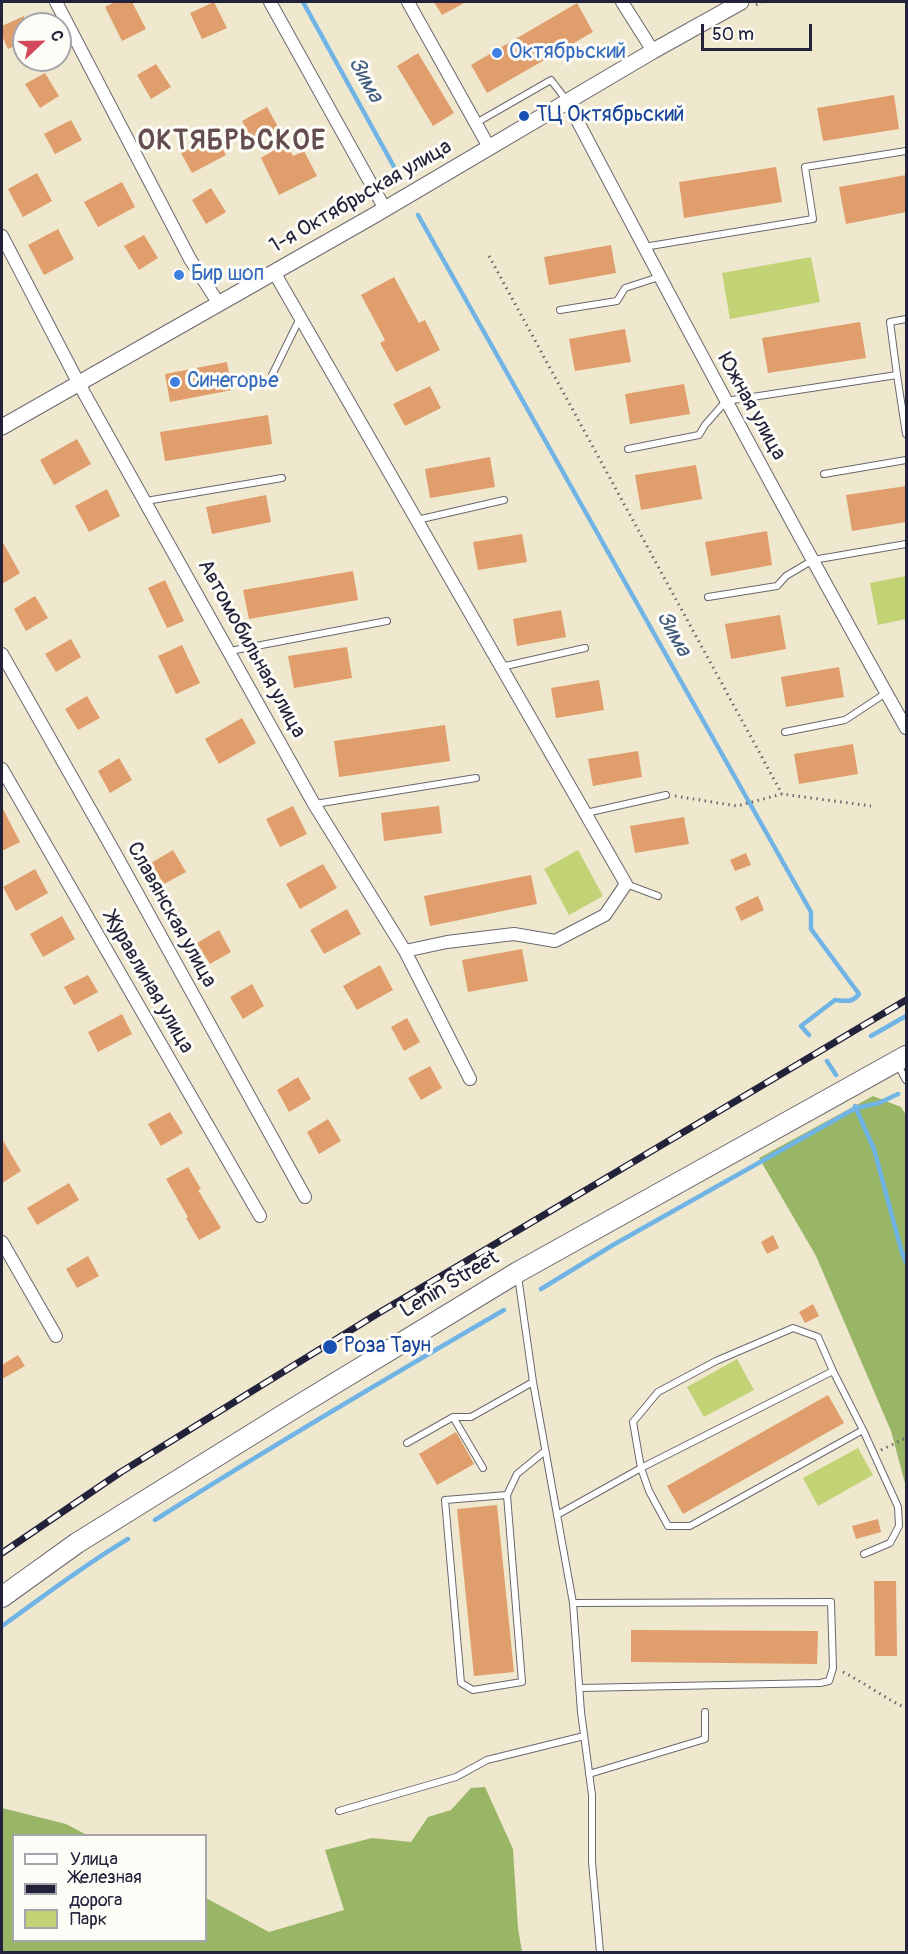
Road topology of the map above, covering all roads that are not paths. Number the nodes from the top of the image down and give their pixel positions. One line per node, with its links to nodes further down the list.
1 (56, 2): 16 (street)
2 (270, 2): 11 (street)
3 (408, 2): 8 (street)
4 (622, 2): 6 (street)
5 (740, 2): 6 (street, 1-я Октябрьская улица)
6 (653, 51): 7 (street, 1-я Октябрьская улица)
7 (567, 101): 8 (lane); 9 (street, 1-я Октябрьская улица); 13 (street, Южная улица)
8 (476, 123): 9 (street)
9 (489, 147): 11 (street, 1-я Октябрьская улица)
10 (906, 151): 13 (lane)
11 (385, 209): 14 (street, 1-я Октябрьская улица)
12 (2, 236): 22 (street, Автомобильная улица)
13 (644, 247): 15 (street, Южная улица)
14 (274, 272): 16 (street, 1-я Октябрьская улица); 18 (street)
15 (659, 277): 17 (lane); 23 (street, Южная улица)
16 (219, 304): 22 (street, 1-я Октябрьская улица)
17 (560, 310)
18 (301, 317): 20 (lane); 32 (street)
19 (906, 319): 21 (lane)
20 (272, 375)
21 (897, 375): 23 (lane); 25 (lane)
22 (79, 384): 24 (street, 1-я Октябрьская улица); 31 (street, Автомобильная улица)
23 (726, 401): 26 (lane); 34 (street, Южная улица)
24 (2, 428)
25 (906, 434)
26 (628, 449)
27 (906, 460): 28 (lane)
28 (824, 474)
29 (282, 478): 31 (lane)
30 (504, 500): 32 (lane)
31 (146, 501): 38 (street, Автомобильная улица)
32 (417, 520): 40 (street)
33 (906, 544): 34 (lane)
34 (813, 560): 35 (lane); 41 (street, Южная улица)
35 (708, 597)
36 (387, 621): 38 (lane)
37 (585, 648): 40 (lane)
38 (230, 651): 48 (street, Автомобильная улица)
39 (2, 654): 56 (street, Славянская улица)
40 (501, 667): 49 (street)
41 (886, 693): 42 (street, Южная улица); 44 (lane)
42 (903, 714): 43 (street, Южная улица)
43 (906, 728)
44 (785, 732)
45 (2, 769): 57 (street, Журавлиная улица)
46 (476, 778): 48 (lane)
47 (666, 795): 49 (lane)
48 (314, 804): 52 (street, Автомобильная улица)
49 (586, 813): 50 (street)
50 (627, 884): 51 (lane); 52 (street)
51 (658, 896)
52 (405, 951): 54 (street, Автомобильная улица)
53 (901, 1059): 55 (lane); 59 (main road, Lenin Street)
54 (470, 1079)
55 (906, 1080)
56 (305, 1197)
57 (260, 1216)
58 (2, 1242): 60 (street)
59 (518, 1272): 62 (lane); 72 (main road, Lenin Street)
60 (56, 1336)
61 (833, 1371): 64 (lane); 68 (lane); 68 (lane)
62 (533, 1382): 63 (lane); 66 (lane)
63 (453, 1417): 65 (lane); 67 (lane)
64 (863, 1430): 68 (lane); 71 (lane)
65 (407, 1443)
66 (545, 1451): 69 (lane); 70 (lane)
67 (483, 1468)
68 (641, 1468): 70 (lane)
69 (507, 1495): 69 (lane)
70 (557, 1515): 73 (lane)
71 (864, 1554)
72 (2, 1597)
73 (573, 1603): 74 (lane); 74 (lane)
74 (580, 1688): 76 (lane)
75 (705, 1712): 77 (lane)
76 (584, 1736): 77 (lane); 78 (lane)
77 (589, 1774): 79 (lane)
78 (339, 1811)
79 (600, 1953)

